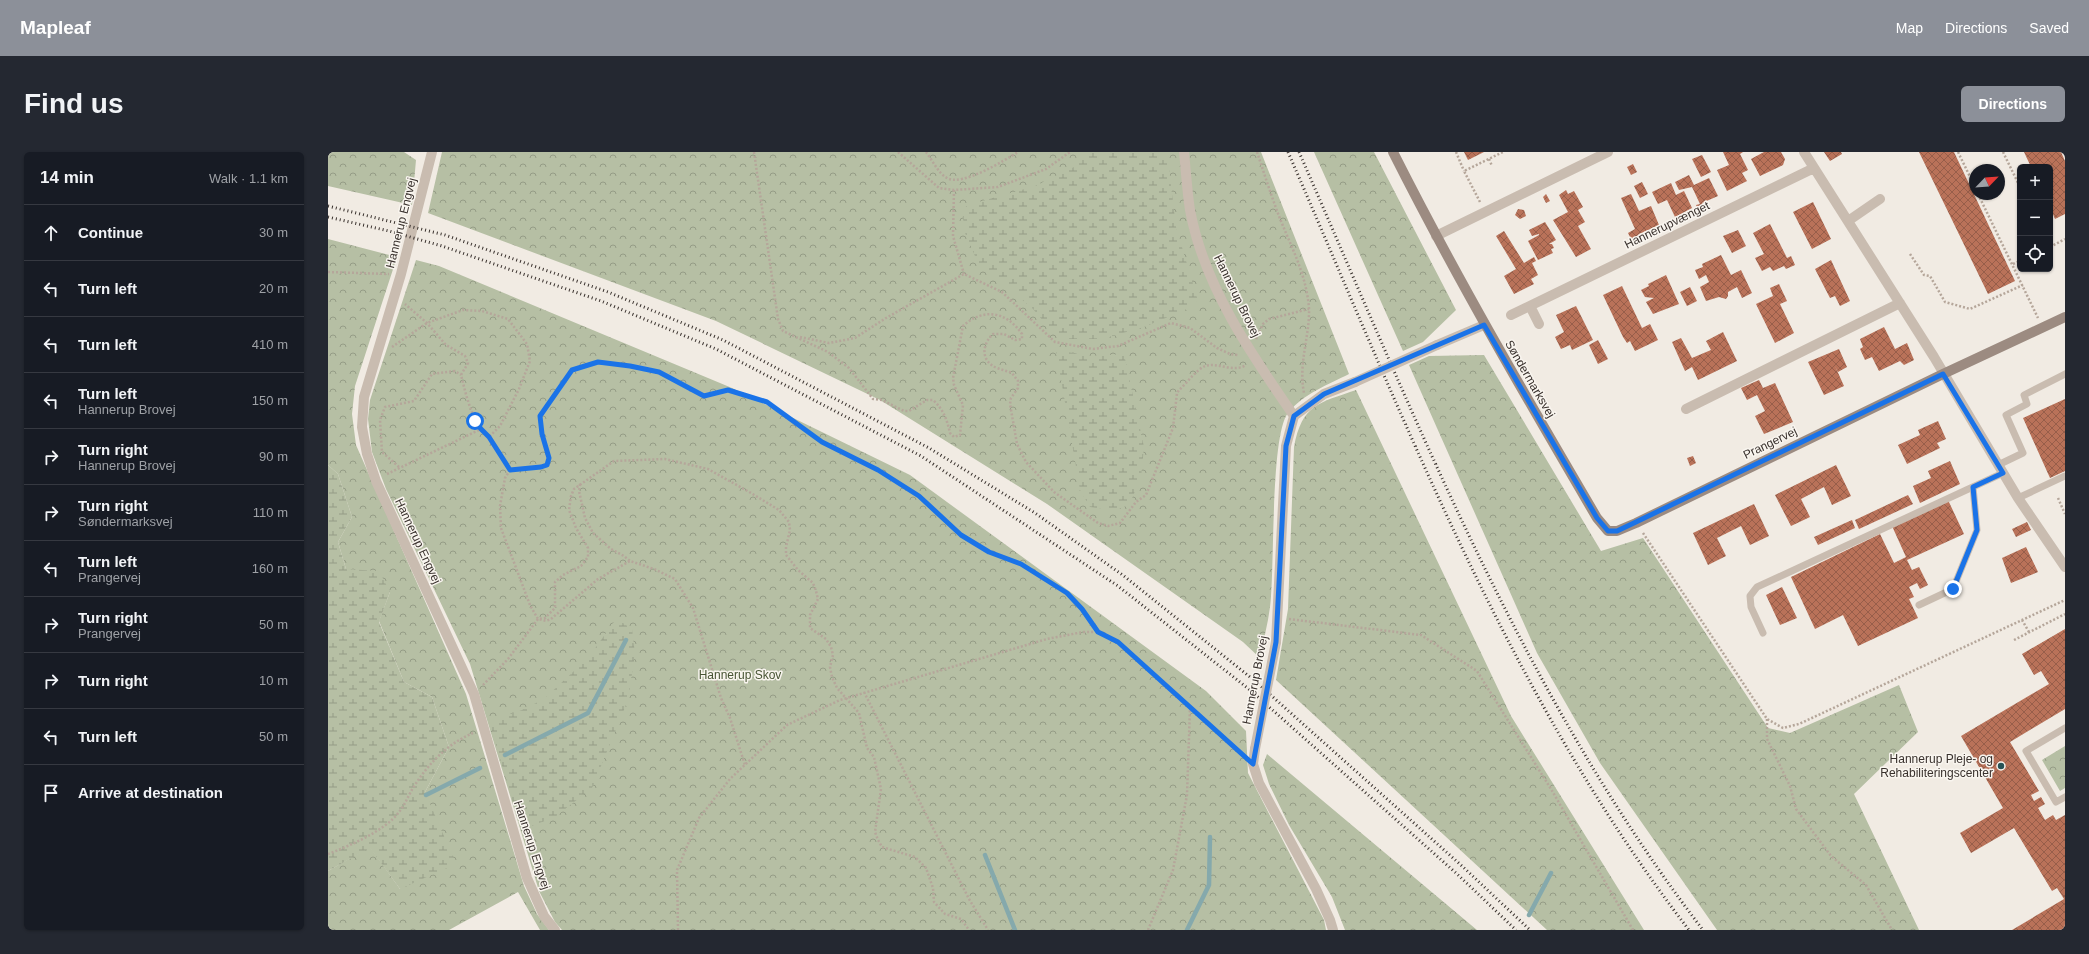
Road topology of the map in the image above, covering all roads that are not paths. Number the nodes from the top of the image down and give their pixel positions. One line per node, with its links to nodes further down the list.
1 (432, 152): 30 (street, Hannerup Engvej)
2 (1184, 152): 19 (street, Hannerup Brovej)
3 (1394, 152): 9 (street, Søndermarksvej)
4 (1608, 152): 9 (street)
5 (1804, 152): 6 (street)
6 (1814, 168): 8 (street); 11 (street, Hannerupvænget)
7 (1880, 199): 8 (street)
8 (1848, 221): 10 (street)
9 (1436, 236): 15 (street, Søndermarksvej)
10 (1900, 303): 16 (street); 18 (street)
11 (1530, 306): 12 (street, Hannerupvænget); 14 (street)
12 (1511, 315)
13 (2065, 317): 16 (street, Prangervej)
14 (1538, 324)
15 (1484, 325): 19 (street, bridge); 24 (street, Søndermarksvej)
16 (1943, 374): 20 (street); 24 (street, Prangervej)
17 (2065, 374): 20 (lane)
18 (1686, 409)
19 (1294, 416): 31 (street, Hannerup Brovej, bridge)
20 (2000, 469): 22 (lane); 23 (street)
21 (2065, 476): 23 (lane)
22 (1973, 487): 26 (lane); 27 (lane)
23 (2018, 498): 25 (street)
24 (1608, 531)
25 (2065, 567)
26 (1919, 605)
27 (1763, 633)
28 (2065, 728): 29 (lane)
29 (2065, 797)
30 (555, 930)
31 (1333, 930)

